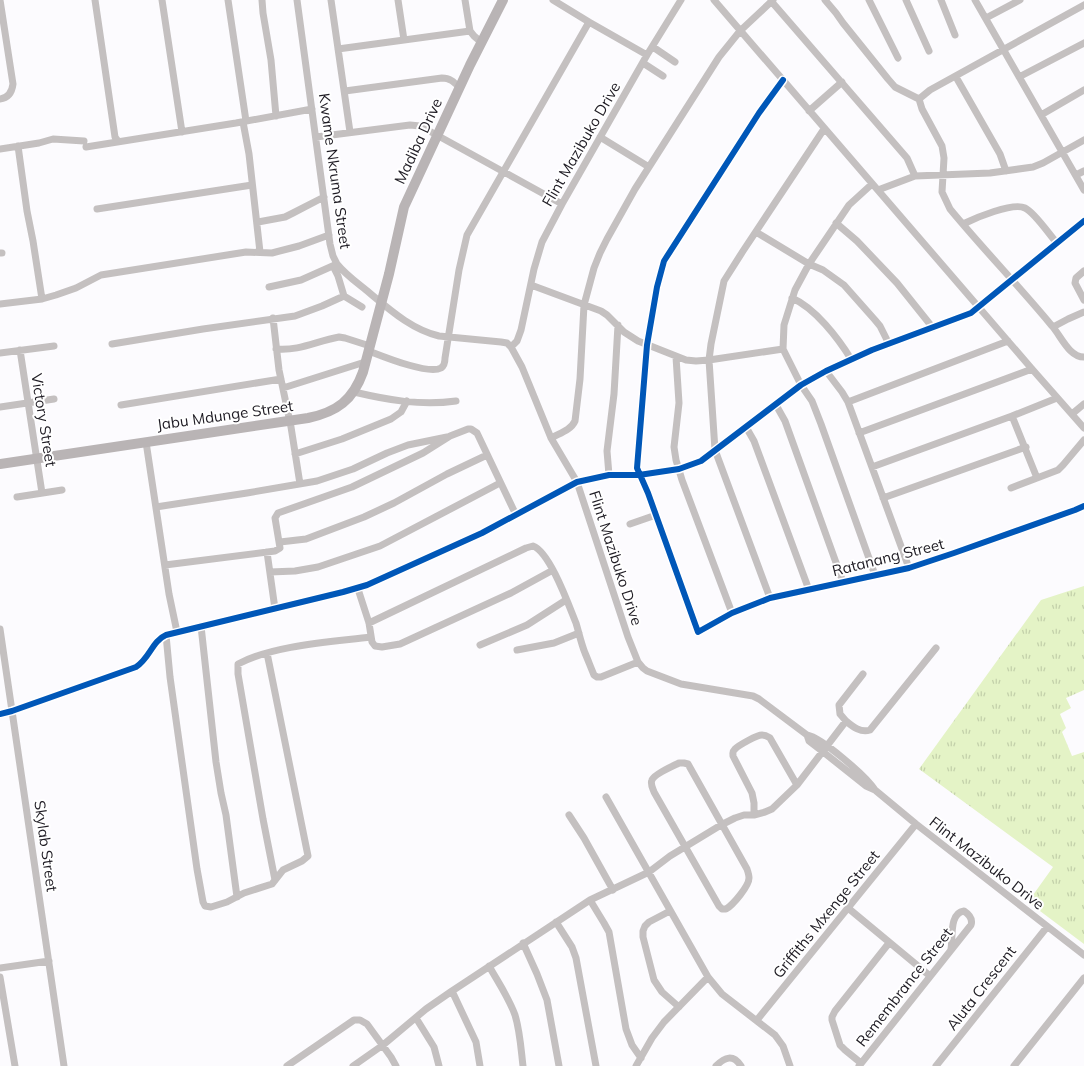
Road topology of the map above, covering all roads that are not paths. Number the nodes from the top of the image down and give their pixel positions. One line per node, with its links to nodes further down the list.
1 (0, 0): 47 (street)
2 (95, 0): 60 (street)
3 (162, 0): 54 (street)
4 (228, 0): 52 (street)
5 (262, 0): 51 (street)
6 (297, 0): 48 (street, Kwame Nkruma Street)
7 (331, 0): 31 (street)
8 (398, 0): 27 (street)
9 (465, 0): 24 (street)
10 (503, 0): 28 (street, Madiba Drive)
11 (553, 0): 23 (street)
12 (681, 0): 30 (street, Flint Mazibuko Drive)
13 (714, 0): 25 (street)
14 (825, 0): 46 (street)
15 (869, 0): 35 (street)
16 (906, 0): 33 (street)
17 (941, 0): 26 (street)
18 (975, 0): 22 (street)
19 (1020, 0): 22 (street)
20 (772, 1): 25 (street); 42 (street)
21 (1084, 5): 32 (street)
22 (986, 18): 32 (street)
23 (589, 22): 34 (street); 67 (street)
24 (470, 31): 27 (street); 28 (street)
25 (740, 31): 41 (street); 64 (street)
26 (955, 35)
27 (404, 40): 31 (street)
28 (481, 42): 43 (street, Madiba Drive)
29 (1084, 43): 39 (street)
30 (652, 47): 34 (street, Flint Mazibuko Drive); 36 (street)
31 (338, 49): 45 (street)
32 (1004, 49): 39 (street); 40 (street)
33 (929, 51)
34 (647, 56): 37 (street, Flint Mazibuko Drive)
35 (898, 58)
36 (675, 62)
37 (643, 63): 38 (street); 58 (street, Flint Mazibuko Drive)
38 (663, 76)
39 (1019, 76): 50 (street)
40 (956, 77): 46 (street); 65 (street)
41 (783, 80): 49 (street); 110 (street)
42 (842, 82): 49 (street); 70 (street)
43 (459, 87): 45 (street); 56 (street, Madiba Drive)
44 (1084, 90): 50 (street)
45 (344, 91): 55 (street)
46 (919, 99): 69 (street)
47 (0, 100)
48 (312, 109): 51 (street); 57 (street, Kwame Nkruma Street)
49 (809, 111): 53 (street)
50 (1041, 115): 63 (street)
51 (276, 116): 52 (street)
52 (244, 122): 54 (street); 72 (street)
53 (824, 129): 71 (street); 82 (street)
54 (182, 132): 60 (street)
55 (350, 132): 56 (street); 57 (street)
56 (437, 136): 67 (street); 96 (street, Madiba Drive)
57 (316, 137): 75 (street, Kwame Nkruma Street)
58 (600, 137): 64 (street); 76 (street, Flint Mazibuko Drive)
59 (1084, 140): 63 (street)
60 (118, 142): 61 (street)
61 (18, 146): 62 (street); 94 (street)
62 (0, 149)
63 (1062, 152): 65 (street); 68 (street)
64 (649, 167): 98 (street)
65 (1006, 171): 69 (street)
66 (1084, 171): 68 (street)
67 (504, 173): 76 (street); 106 (street)
68 (1076, 174): 74 (street)
69 (942, 175): 70 (street); 81 (street)
70 (914, 176): 73 (street)
71 (872, 184): 73 (street); 80 (street)
72 (252, 185): 77 (street); 79 (street)
73 (878, 190): 100 (street)
74 (1084, 190)
75 (324, 197): 79 (street); 83 (street, Kwame Nkruma Street)
76 (562, 204): 90 (street, Flint Mazibuko Drive)
77 (98, 209)
78 (1084, 221): 84 (street)
79 (258, 222): 85 (street)
80 (836, 223): 86 (street); 105 (street)
81 (963, 224): 84 (street); 89 (street)
82 (756, 232): 86 (street); 121 (street)
83 (329, 235): 85 (street); 87 (street, Kwame Nkruma Street)
84 (1056, 242): 89 (street)
85 (260, 252): 94 (street)
86 (809, 264): 93 (street); 109 (street)
87 (335, 265): 91 (street); 92 (street); 96 (street, Kwame Nkruma Street)
88 (1084, 271): 95 (street)
89 (1012, 280): 100 (street); 104 (street)
90 (530, 285): 98 (street); 112 (street, Flint Mazibuko Drive)
91 (269, 287)
92 (344, 296): 99 (street); 102 (street)
93 (792, 298): 114 (street); 120 (street)
94 (42, 299): 97 (street)
95 (1084, 300)
96 (381, 303): 106 (street, Kwame Nkruma Street); 113 (street, Jabu Mdunge Street)
97 (0, 304)
98 (584, 305): 103 (street); 146 (street)
99 (362, 307)
100 (978, 307): 105 (street); 107 (street)
101 (1084, 312): 104 (street)
102 (273, 318): 108 (street); 115 (street)
103 (618, 325): 110 (street); 158 (street)
104 (1053, 327): 119 (street)
105 (932, 328): 109 (street)
106 (448, 338): 112 (street, Kwame Nkruma Street); 113 (street)
107 (1008, 341): 123 (street); 133 (street)
108 (112, 344)
109 (889, 344): 120 (street)
110 (647, 345): 118 (street); 157 (street)
111 (54, 346): 116 (street)
112 (512, 347): 146 (street, Flint Mazibuko Drive)
113 (369, 348): 115 (street); 122 (street, Jabu Mdunge Street)
114 (782, 348): 121 (street); 126 (street)
115 (276, 349): 125 (street)
116 (20, 350): 117 (street); 134 (street, Victory Street)
117 (0, 353)
118 (676, 357): 121 (street); 156 (street)
119 (1084, 357)
120 (851, 359): 124 (street)
121 (709, 360): 150 (street)
122 (365, 362): 127 (street); 128 (street, Jabu Mdunge Street)
123 (1032, 369): 129 (street); 144 (street)
124 (826, 371): 126 (street); 133 (street)
125 (281, 379): 127 (street); 136 (street)
126 (802, 385): 137 (street); 179 (street)
127 (283, 388): 141 (street)
128 (354, 392): 131 (street); 141 (street, Jabu Mdunge Street)
129 (1057, 398): 139 (street); 140 (street)
130 (54, 399): 134 (street)
131 (407, 401): 132 (street); 151 (street)
132 (456, 401)
133 (848, 402): 144 (street)
134 (27, 403): 138 (street); 153 (street, Victory Street)
135 (1084, 404): 139 (street)
136 (121, 405)
137 (776, 405): 142 (street); 180 (street)
138 (0, 407)
139 (1072, 414): 143 (street)
140 (1012, 416): 149 (street); 155 (street)
141 (290, 421): 148 (street, Jabu Mdunge Street); 151 (street)
142 (746, 427): 150 (street); 182 (street)
143 (1084, 428)
144 (859, 433): 155 (street)
145 (450, 436): 152 (street); 162 (street); 173 (street)
146 (551, 438): 160 (street, Flint Mazibuko Drive)
147 (1084, 440): 159 (street)
148 (146, 442): 153 (street, Jabu Mdunge Street); 169 (street)
149 (1026, 447): 159 (street); 167 (street)
150 (716, 450): 156 (street); 183 (street)
151 (295, 454): 162 (street)
152 (487, 455): 161 (street); 173 (street)
153 (36, 458): 154 (street, Jabu Mdunge Street); 165 (street, Victory Street)
154 (0, 464)
155 (872, 468): 167 (street)
156 (678, 469): 157 (street); 186 (street)
157 (639, 474): 158 (street); 171 (street)
158 (609, 475): 160 (street)
159 (1037, 478): 163 (street)
160 (577, 482): 170 (street); 198 (street, Flint Mazibuko Drive)
161 (500, 483): 170 (street); 178 (street)
162 (300, 484): 169 (street)
163 (1011, 488)
164 (62, 490): 165 (street)
165 (42, 493): 166 (street)
166 (17, 497)
167 (883, 498): 176 (street)
168 (1084, 506): 176 (street, Ratanang Street)
169 (156, 507): 175 (street)
170 (516, 515): 181 (street)
171 (656, 515): 172 (street); 186 (street, Ratanang Street)
172 (630, 524)
173 (280, 542): 174 (street)
174 (267, 552): 175 (street); 178 (street)
175 (165, 565): 190 (street)
176 (909, 568): 179 (street, Ratanang Street)
177 (553, 570): 184 (street); 187 (street); 193 (street)
178 (270, 572): 185 (street)
179 (875, 575): 180 (street, Ratanang Street)
180 (843, 582): 182 (street, Ratanang Street)
181 (358, 589): 185 (street); 187 (street)
182 (808, 590): 183 (street, Ratanang Street)
183 (770, 598): 186 (street, Ratanang Street)
184 (566, 600): 191 (street); 194 (street)
185 (275, 609): 188 (street)
186 (732, 613)
187 (369, 623): 193 (street)
188 (201, 626): 190 (street); 214 (street)
189 (0, 629): 200 (street, Skylab Street)
190 (177, 632): 192 (street)
191 (579, 633): 196 (street); 198 (street)
192 (166, 635): 200 (street); 214 (street)
193 (371, 636): 197 (street)
194 (480, 645)
195 (936, 648): 202 (street)
196 (517, 650)
197 (267, 653): 212 (street); 212 (street)
198 (638, 662): 203 (street, Flint Mazibuko Drive)
199 (863, 674): 202 (street)
200 (12, 711): 201 (street); 224 (street, Skylab Street)
201 (0, 714)
202 (846, 722): 203 (street)
203 (825, 748): 204 (street); 208 (street, Flint Mazibuko Drive)
204 (797, 785): 207 (street); 207 (street)
205 (606, 796): 211 (street)
206 (569, 815): 213 (street)
207 (754, 815): 209 (street)
208 (916, 824): 216 (street, Griffiths Mxenge Street); 219 (street, Flint Mazibuko Drive)
209 (722, 825): 210 (street); 210 (street); 210 (street)
210 (685, 847): 211 (street)
211 (649, 872): 213 (street); 217 (street)
212 (274, 880): 214 (street)
213 (613, 890): 215 (street)
214 (237, 897)
215 (590, 900): 218 (street); 236 (street)
216 (848, 908): 221 (street); 234 (street, Griffiths Mxenge Street)
217 (670, 911): 229 (street); 232 (street)
218 (556, 922): 220 (street); 247 (street)
219 (1047, 927): 223 (street, Flint Mazibuko Drive); 252 (street, Aluta Crescent)
220 (523, 943): 225 (street); 246 (street)
221 (890, 943): 227 (street); 237 (street)
222 (951, 949): 222 (street, Remembrance Street); 227 (street, Remembrance Street)
223 (1084, 955)
224 (49, 961): 226 (street); 239 (street, Skylab Street)
225 (489, 966): 231 (street); 245 (street)
226 (0, 968)
227 (930, 976): 237 (street, Remembrance Street)
228 (0, 977): 238 (street)
229 (708, 977): 232 (street); 234 (street)
230 (1084, 978): 253 (street)
231 (452, 991): 233 (street); 244 (street)
232 (678, 1007): 236 (street)
233 (416, 1018): 235 (street); 243 (street)
234 (757, 1020): 251 (street)
235 (383, 1045): 240 (street); 241 (street); 242 (street)
236 (641, 1058): 248 (street)
237 (860, 1064)
238 (15, 1066)
239 (64, 1066)
240 (287, 1066)
241 (353, 1066)
242 (396, 1066)
243 (439, 1066)
244 (480, 1066)
245 (523, 1066)
246 (559, 1066)
247 (596, 1066)
248 (636, 1066)
249 (716, 1066): 250 (street)
250 (740, 1066)
251 (790, 1066)
252 (936, 1066)
253 (1014, 1066)

